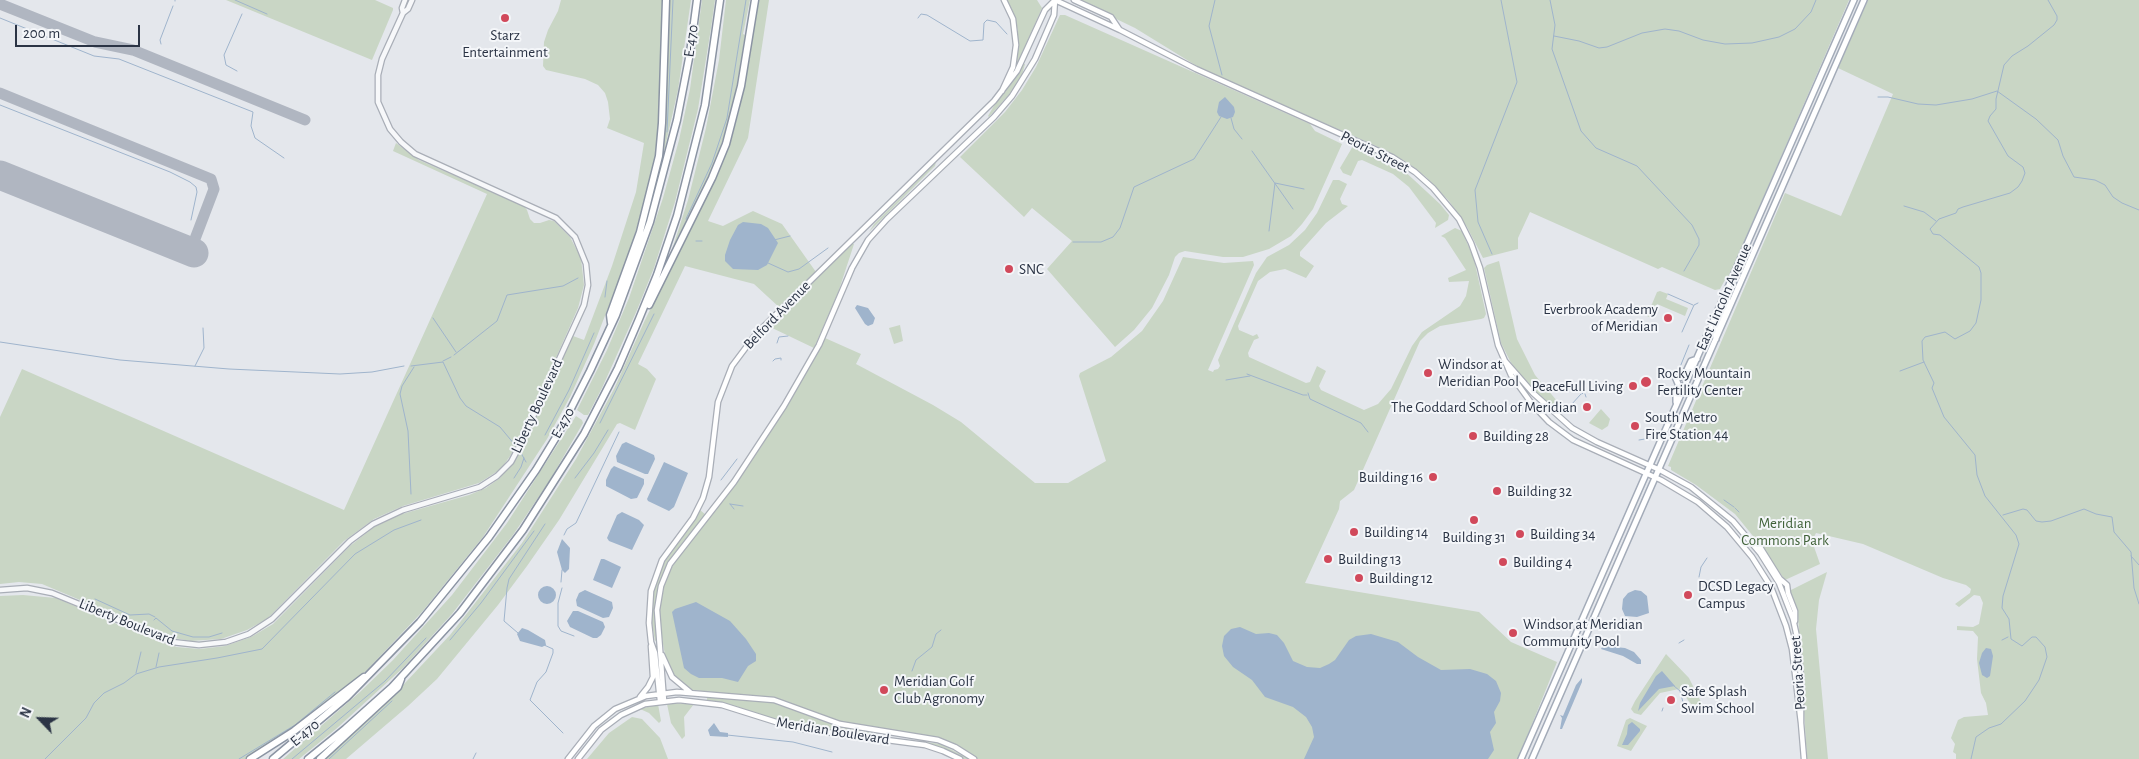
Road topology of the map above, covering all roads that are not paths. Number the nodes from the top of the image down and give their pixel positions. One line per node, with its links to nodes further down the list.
1 (405, 0): 12 (street, Liberty Boulevard)
2 (412, 0): 12 (street, Liberty Boulevard)
3 (665, 0): 18 (highway)
4 (697, 0): 18 (highway, E-470)
5 (720, 0): 19 (highway, E-470)
6 (753, 0): 19 (highway)
7 (1004, 0): 16 (main road)
8 (1055, 0): 13 (main road); 16 (main road, Belford Avenue); 30 (main road, Belford Avenue)
9 (1074, 0): 13 (main road)
10 (1854, 0): 14 (main road, East Lincoln Avenue)
11 (1864, 0): 15 (main road, East Lincoln Avenue)
12 (403, 13): 28 (street, Liberty Boulevard)
13 (1120, 30): 22 (main road, Peoria Street)
14 (1815, 88): 15 (main road); 17 (main road, East Lincoln Avenue)
15 (1823, 92): 20 (main road, East Lincoln Avenue)
16 (1002, 93): 29 (main road, Belford Avenue)
17 (1724, 298): 20 (main road); 21 (main road, East Lincoln Avenue)
18 (612, 324): 31 (highway, E-470)
19 (636, 328): 32 (highway, E-470)
20 (1716, 340): 25 (main road, East Lincoln Avenue)
21 (1697, 358): 23 (main road, East Lincoln Avenue); 23 (main road)
22 (1505, 361): 24 (main road, Peoria Street); 26 (main road, Peoria Street)
23 (1676, 404): 24 (main road, East Lincoln Avenue)
24 (1650, 465): 25 (main road, Peoria Street); 26 (main road, East Lincoln Avenue)
25 (1660, 470): 27 (main road, East Lincoln Avenue); 37 (main road, Peoria Street)
26 (1646, 474): 27 (main road, Peoria Street); 46 (main road, East Lincoln Avenue)
27 (1656, 478): 37 (main road, Peoria Street); 47 (main road, East Lincoln Avenue)
28 (0, 590)
29 (651, 642): 33 (main road, Belford Avenue); 35 (main road)
30 (661, 652): 33 (main road, Belford Avenue); 34 (main road)
31 (374, 671): 38 (highway); 39 (highway, E-470)
32 (402, 676): 40 (highway, E-470); 41 (highway)
33 (662, 693): 34 (main road, Meridian Boulevard); 35 (main road, Meridian Boulevard); 36 (main road, Belford Avenue)
34 (692, 693): 45 (main road, Meridian Boulevard)
35 (640, 698): 42 (main road, Meridian Boulevard)
36 (662, 701): 43 (main road, Meridian Boulevard); 44 (main road, Meridian Boulevard)
37 (1801, 723): 48 (main road, Peoria Street)
38 (250, 759)
39 (273, 759)
40 (308, 759)
41 (320, 759)
42 (568, 759)
43 (578, 759)
44 (960, 759)
45 (974, 759)
46 (1521, 759)
47 (1532, 759)
48 (1804, 759)

